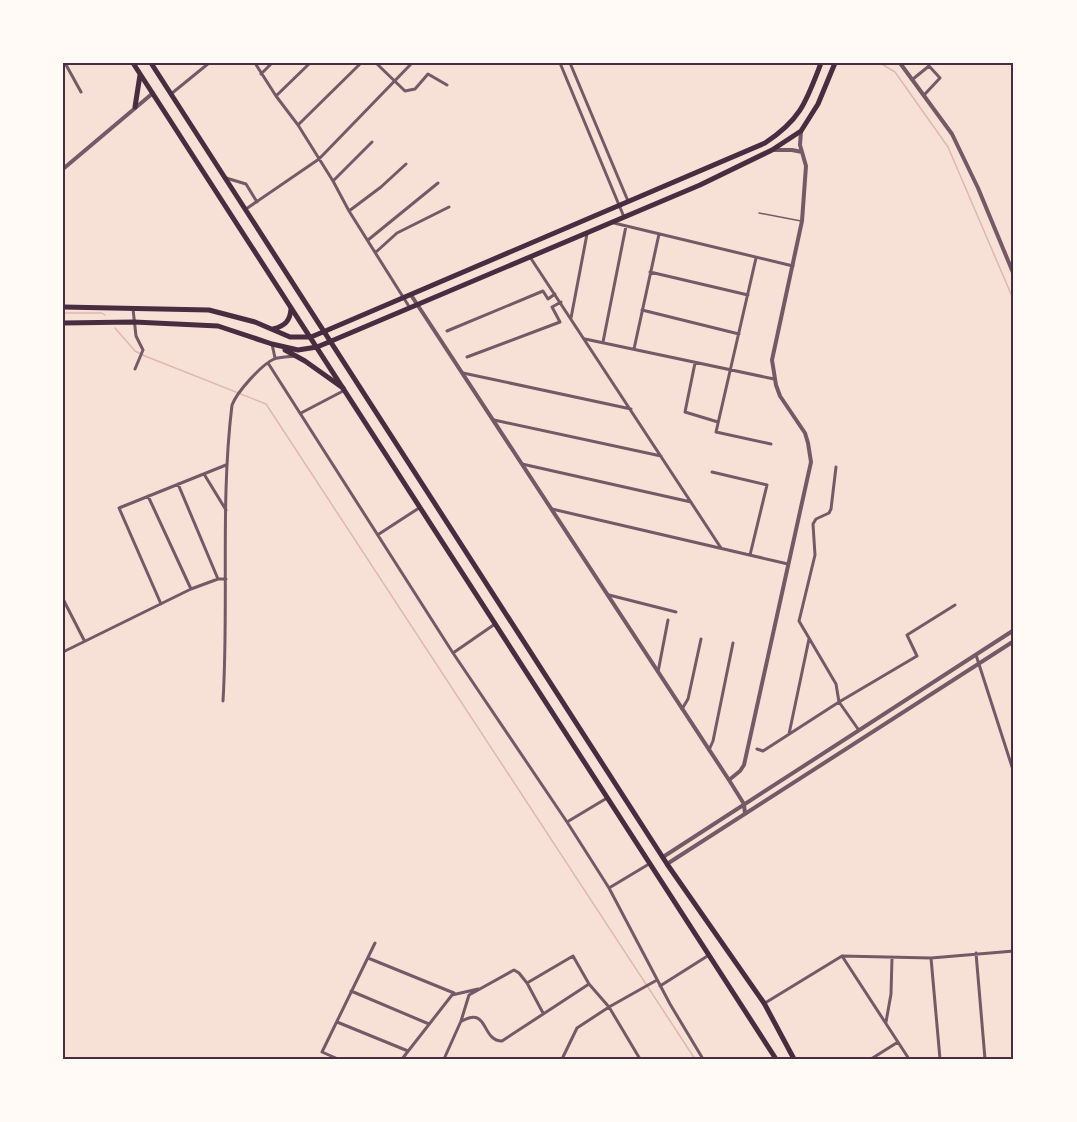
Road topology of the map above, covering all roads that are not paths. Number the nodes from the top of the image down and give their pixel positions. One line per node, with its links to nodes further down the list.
1 (65, 63): 21 (street)
2 (134, 63): 16 (main road)
3 (151, 63): 24 (main road)
4 (208, 63): 24 (street)
5 (255, 63): 17 (street)
6 (272, 63): 17 (street)
7 (310, 63): 26 (street)
8 (361, 63): 29 (street)
9 (376, 63): 19 (street)
10 (411, 63): 19 (street)
11 (560, 63): 27 (street)
12 (570, 63): 23 (street)
13 (821, 63): 41 (main road)
14 (835, 63): 30 (main road)
15 (900, 63): 18 (street)
16 (140, 73): 22 (main road); 28 (main road)
17 (261, 74): 26 (street)
18 (913, 79): 25 (street); 25 (street)
19 (394, 81): 20 (street); 34 (street)
20 (447, 85)
21 (81, 92)
22 (153, 93): 28 (street); 73 (main road)
23 (582, 93): 27 (street); 41 (street)
24 (171, 94): 37 (main road)
25 (925, 94): 60 (street)
26 (276, 96): 29 (street)
27 (575, 96): 42 (street)
28 (135, 107): 36 (street)
29 (298, 125): 34 (street)
30 (801, 131): 32 (main road); 33 (street)
31 (372, 142): 38 (street)
32 (772, 150): 33 (street); 47 (main road)
33 (802, 153): 48 (street)
34 (319, 159): 38 (street); 40 (street)
35 (406, 164): 45 (street)
36 (63, 169)
37 (226, 178): 40 (street); 44 (main road)
38 (333, 181): 45 (street)
39 (438, 183): 53 (street)
40 (257, 202): 44 (street)
41 (628, 202): 42 (main road)
42 (619, 206): 47 (street); 58 (main road)
43 (449, 207): 54 (street)
44 (246, 209): 81 (main road)
45 (349, 211): 53 (street)
46 (759, 213): 48 (lane)
47 (624, 217): 49 (main road)
48 (802, 222): 57 (street)
49 (612, 223): 50 (street); 51 (main road)
50 (626, 226): 52 (street); 87 (street)
51 (588, 233): 55 (main road); 75 (street)
52 (659, 234): 56 (street); 59 (street)
53 (368, 240): 54 (street)
54 (376, 252): 65 (street)
55 (531, 257): 61 (main road); 62 (street)
56 (756, 258): 57 (street); 64 (street)
57 (793, 267): 99 (street)
58 (469, 270): 61 (main road); 63 (main road)
59 (650, 272): 64 (street); 74 (street)
60 (1014, 275)
61 (474, 280): 68 (main road)
62 (555, 294): 66 (street); 67 (street)
63 (411, 295): 65 (main road); 68 (street)
64 (748, 296): 82 (street)
65 (405, 298): 72 (street); 81 (main road)
66 (548, 299): 70 (street); 80 (street)
67 (561, 302): 70 (street); 75 (street)
68 (418, 304): 72 (main road); 98 (street)
69 (63, 307): 71 (main road)
70 (552, 307): 92 (street)
71 (133, 308): 77 (street); 78 (main road)
72 (410, 308): 86 (main road)
73 (291, 309): 79 (main road); 84 (main road)
74 (642, 310): 82 (street); 90 (street)
75 (571, 318): 85 (street)
76 (63, 322): 77 (main road)
77 (134, 322): 83 (main road); 96 (street)
78 (255, 322): 79 (main road); 83 (main road)
79 (272, 330): 84 (main road)
80 (447, 331)
81 (323, 332): 84 (main road); 86 (main road)
82 (739, 334): 97 (street)
83 (250, 336): 88 (main road)
84 (311, 337): 89 (main road)
85 (585, 339): 87 (street); 101 (street)
86 (329, 342): 89 (main road); 158 (main road)
87 (603, 342): 90 (street)
88 (272, 344): 89 (main road); 91 (main road); 93 (street)
89 (317, 347): 100 (main road)
90 (634, 349): 95 (street)
91 (297, 356): 93 (street); 100 (main road)
92 (467, 357)
93 (275, 358): 94 (street)
94 (268, 363): 102 (street); 108 (street)
95 (695, 363): 97 (street); 104 (street)
96 (135, 369)
97 (730, 370): 99 (street); 104 (street)
98 (463, 373): 101 (street); 103 (street)
99 (774, 379): 121 (street)
100 (344, 389): 102 (street); 115 (main road)
101 (631, 409): 106 (street)
102 (300, 413): 118 (street)
103 (494, 420): 106 (street); 107 (street)
104 (718, 422): 105 (street)
105 (771, 444)
106 (662, 456): 114 (street)
107 (522, 464): 114 (street); 116 (street)
108 (226, 465): 111 (street); 117 (street)
109 (836, 466): 133 (street)
110 (712, 472): 120 (street)
111 (204, 474): 112 (street); 117 (street)
112 (178, 484): 113 (street); 122 (street)
113 (148, 496): 124 (street); 127 (street)
114 (691, 502): 119 (street)
115 (420, 507): 118 (street); 131 (main road)
116 (552, 509): 119 (street); 125 (street)
117 (227, 512): 123 (street)
118 (379, 534): 139 (street)
119 (721, 548): 120 (street)
120 (750, 555): 121 (street)
121 (788, 564): 151 (street)
122 (219, 579): 123 (street); 124 (street)
123 (226, 579): 143 (street)
124 (191, 589): 127 (street)
125 (609, 595): 129 (street); 142 (street)
126 (63, 599): 135 (street)
127 (161, 604): 135 (street)
128 (955, 605): 144 (street)
129 (676, 612)
130 (668, 620): 142 (street)
131 (495, 624): 139 (street); 152 (main road)
132 (1014, 630): 140 (street)
133 (809, 638): 144 (street); 147 (street)
134 (701, 639): 145 (street)
135 (84, 641): 138 (street)
136 (1014, 641): 141 (street)
137 (733, 643): 149 (street)
138 (63, 652)
139 (453, 653): 155 (street)
140 (976, 654): 141 (street); 146 (street)
141 (979, 663): 150 (street); 154 (street)
142 (658, 672): 145 (street)
143 (223, 701)
144 (839, 702): 146 (street); 147 (street)
145 (682, 709): 149 (street)
146 (858, 729): 153 (street)
147 (789, 734): 148 (street)
148 (757, 749)
149 (709, 750): 151 (street)
150 (1014, 771)
151 (729, 780): 153 (street)
152 (607, 798): 155 (street); 159 (main road)
153 (744, 804): 154 (street); 156 (street)
154 (745, 814): 157 (street)
155 (567, 822): 161 (street)
156 (689, 840): 157 (street); 158 (street)
157 (694, 847): 160 (street)
158 (663, 857): 160 (main road)
159 (649, 864): 161 (street); 165 (main road)
160 (668, 864): 177 (main road)
161 (609, 888): 170 (street)
162 (375, 943): 168 (street)
163 (1014, 951): 164 (street)
164 (976, 953): 167 (street); 197 (street)
165 (709, 955): 173 (street); 192 (main road)
166 (842, 956): 169 (street); 177 (street); 183 (street)
167 (931, 957): 169 (street); 196 (street)
168 (368, 958): 175 (street); 176 (street)
169 (892, 958): 183 (street)
170 (657, 980): 173 (street); 178 (street)
171 (527, 984): 172 (street); 174 (street); 179 (street)
172 (589, 984): 178 (street); 179 (street)
173 (660, 986): 191 (street)
174 (483, 988): 176 (street); 181 (street)
175 (351, 991): 180 (street); 182 (street)
176 (456, 994): 182 (street)
177 (764, 1003): 193 (main road)
178 (609, 1007): 189 (street); 190 (street)
179 (543, 1013): 181 (street)
180 (337, 1022): 185 (street); 186 (street)
181 (461, 1022): 188 (street)
182 (429, 1024): 185 (street)
183 (886, 1024): 184 (street)
184 (898, 1042): 194 (street); 195 (street)
185 (408, 1051): 187 (street)
186 (338, 1059)
187 (402, 1059)
188 (444, 1059)
189 (562, 1059)
190 (640, 1059)
191 (703, 1059)
192 (776, 1059)
193 (794, 1059)
194 (871, 1059)
195 (909, 1059)
196 (940, 1059)
197 (985, 1059)

